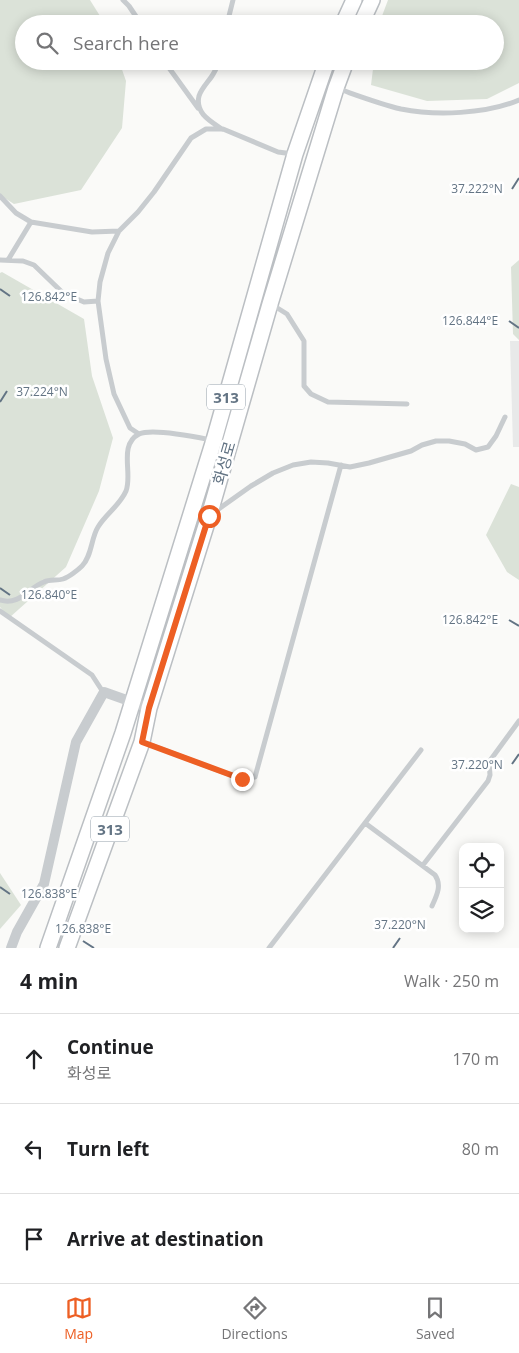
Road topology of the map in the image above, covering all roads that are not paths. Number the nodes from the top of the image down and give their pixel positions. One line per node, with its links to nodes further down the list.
1 (123, 0): 5 (lane)
2 (233, 0): 6 (lane)
3 (354, 0): 7 (main road)
4 (372, 0): 8 (main road)
5 (135, 15)
6 (229, 15)
7 (347, 15)
8 (365, 15)
9 (170, 70): 15 (lane)
10 (215, 70): 15 (lane)
11 (324, 70): 17 (main road, 화성로 / 313)
12 (343, 70): 13 (main road, 화성로 / 313)
13 (336, 88): 14 (lane); 24 (main road, 화성로 / 313)
14 (519, 100)
15 (199, 108): 16 (lane)
16 (223, 129): 17 (lane); 20 (lane)
17 (295, 154): 28 (main road, 화성로 / 313)
18 (0, 196): 19 (lane)
19 (31, 222): 20 (lane); 22 (lane)
20 (119, 231): 23 (lane)
21 (0, 260): 22 (lane)
22 (8, 260): 23 (lane)
23 (98, 301): 27 (lane)
24 (270, 304): 25 (lane); 30 (main road, 화성로 / 313)
25 (407, 404)
26 (505, 417): 29 (lane)
27 (139, 434): 28 (lane); 31 (lane)
28 (214, 440): 34 (main road, 화성로 / 313)
29 (341, 465): 30 (lane); 37 (lane)
30 (209, 516): 35 (main road, 화성로 / 313)
31 (0, 600)
32 (0, 611): 33 (lane)
33 (104, 692): 34 (street); 42 (street)
34 (133, 702): 35 (street); 43 (main road, 화성로 / 313)
35 (149, 708): 37 (main road, 화성로 / 313)
36 (519, 721): 40 (lane)
37 (142, 742): 44 (main road, 화성로 / 313)
38 (421, 750): 39 (lane)
39 (365, 823): 40 (lane); 45 (lane)
40 (423, 865): 41 (lane)
41 (432, 906)
42 (11, 948)
43 (48, 948)
44 (67, 948)
45 (269, 948)

